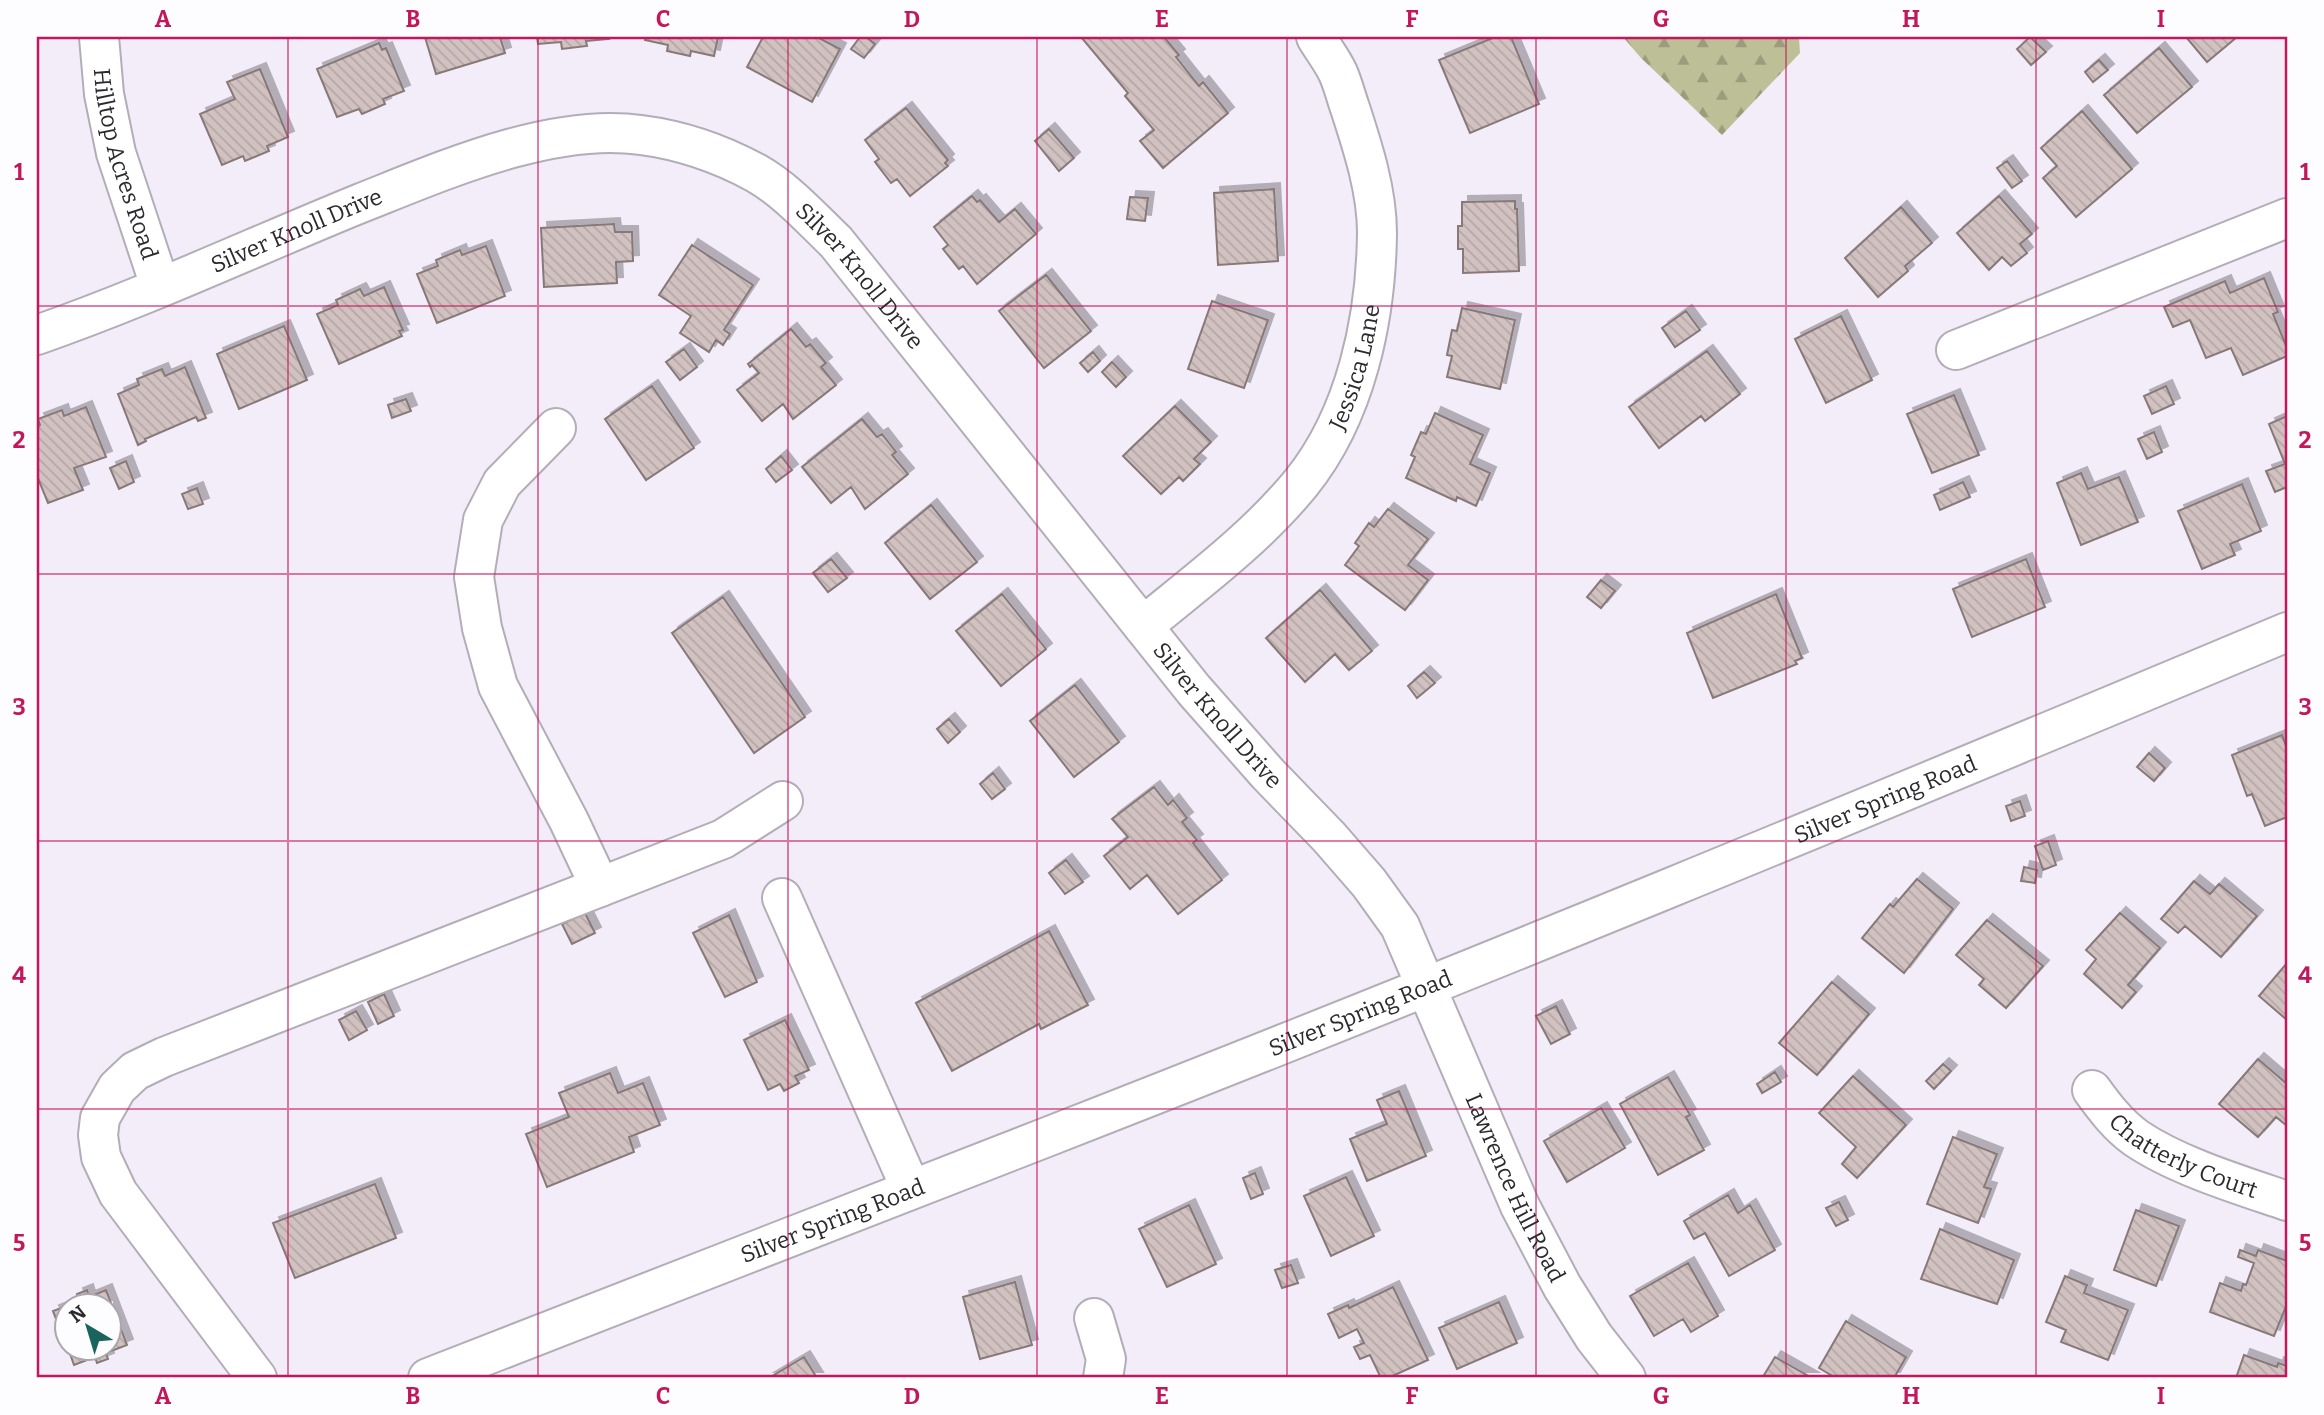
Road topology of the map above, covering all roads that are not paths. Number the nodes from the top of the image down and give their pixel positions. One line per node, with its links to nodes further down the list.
1 (99, 37): 4 (street, Hilltop Acres Road)
2 (1316, 37): 8 (street, Jessica Lane)
3 (2287, 218): 6 (street)
4 (160, 286): 5 (street, Silver Knoll Drive); 8 (street, Silver Knoll Drive)
5 (37, 335)
6 (1956, 350)
7 (556, 428): 11 (street)
8 (1143, 626): 13 (street, Silver Knoll Drive)
9 (2287, 632): 13 (street, Silver Spring Road)
10 (783, 801): 11 (street)
11 (600, 887): 18 (street)
12 (782, 898): 15 (street)
13 (1427, 985): 15 (street, Silver Spring Road); 21 (street, Lawrence Hill Road)
14 (2092, 1090): 16 (street, Chatterly Court)
15 (911, 1189): 19 (street, Silver Spring Road)
16 (2287, 1201)
17 (1094, 1318): 20 (street)
18 (257, 1378)
19 (428, 1378)
20 (1103, 1378)
21 (1626, 1378)

